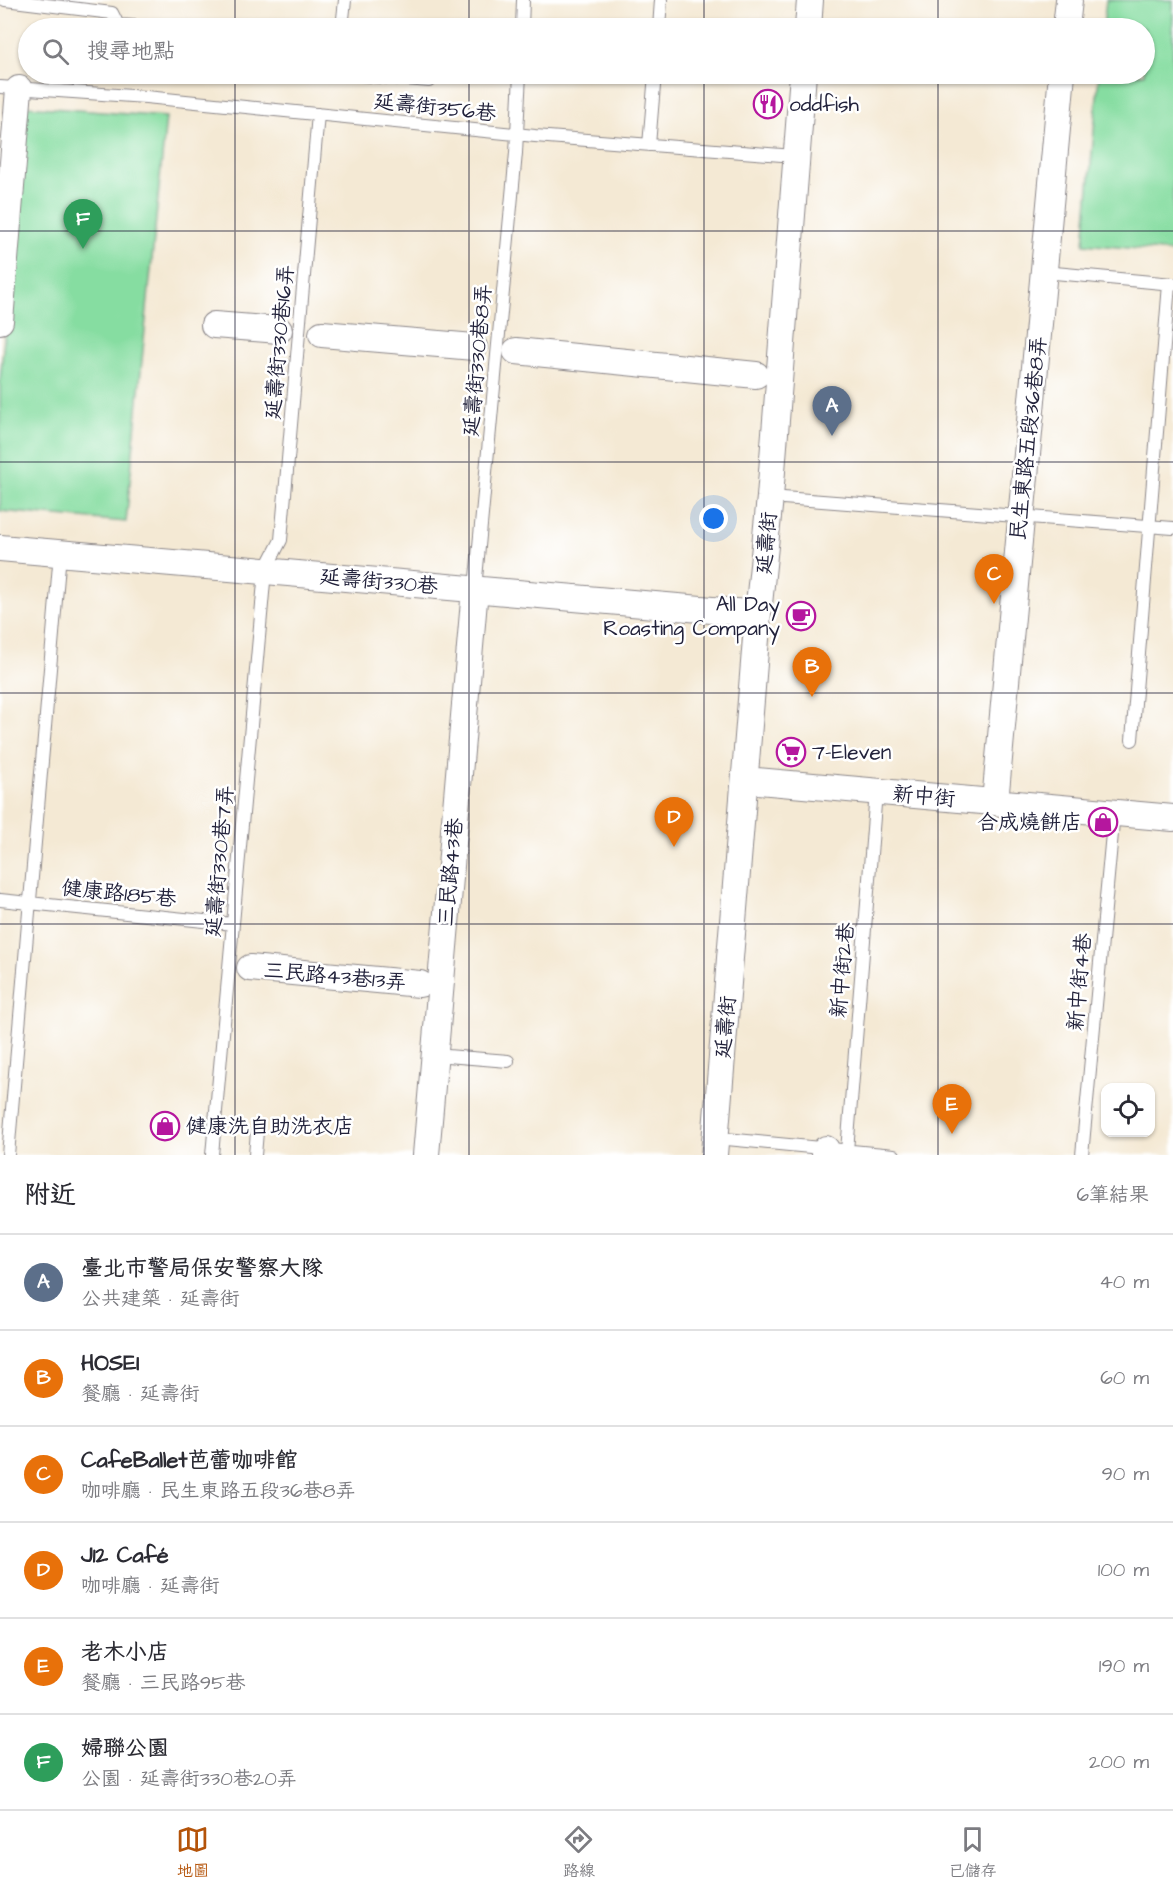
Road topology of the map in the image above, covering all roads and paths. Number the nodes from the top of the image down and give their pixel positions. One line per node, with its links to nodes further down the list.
1 (5, 0): 7 (lane)
2 (345, 0): 8 (lane)
3 (523, 0): 9 (lane)
4 (661, 0): 10 (lane)
5 (810, 0): 11 (street)
6 (1068, 0): 12 (street)
7 (114, 18)
8 (343, 18)
9 (522, 18)
10 (660, 18)
11 (808, 18)
12 (1067, 18)
13 (520, 84): 19 (lane, 延壽街330巷8弄)
14 (654, 84): 20 (lane)
15 (802, 84): 21 (street, 延壽街)
16 (1061, 84): 22 (street, 民生東路五段36巷8弄)
17 (10, 88): 18 (lane, 延壽街356巷); 24 (street)
18 (318, 114): 19 (lane, 延壽街356巷); 37 (lane, 延壽街330巷16弄)
19 (517, 134): 20 (lane, 延壽街356巷); 38 (lane, 延壽街330巷8弄)
20 (650, 145): 21 (lane, 延壽街356巷)
21 (795, 156): 31 (street, 延壽街)
22 (1044, 272): 23 (lane); 32 (street, 民生東路五段36巷8弄)
23 (1171, 284): 33 (lane)
24 (0, 321)
25 (214, 325): 26 (street)
26 (279, 330)
27 (322, 334): 28 (street)
28 (474, 347)
29 (516, 351): 30 (street)
30 (756, 375)
31 (770, 497): 32 (lane); 39 (street, 延壽街)
32 (1020, 515): 33 (lane); 43 (street, 民生東路五段36巷8弄)
33 (1150, 527): 34 (lane); 40 (lane)
34 (1173, 528)
35 (0, 548): 36 (street, 延壽街330巷)
36 (60, 553): 37 (street, 延壽街330巷); 47 (lane)
37 (265, 571): 38 (street, 延壽街330巷); 48 (lane, 延壽街330巷7弄)
38 (475, 589): 39 (street, 延壽街330巷); 51 (street, 三民路43巷)
39 (758, 614): 41 (street, 延壽街)
40 (1132, 740)
41 (746, 780): 42 (street, 新中街); 54 (street, 延壽街)
42 (876, 792): 43 (street, 新中街); 55 (lane, 新中街2巷)
43 (995, 802): 44 (street, 新中街)
44 (1114, 812): 45 (street, 新中街); 61 (lane, 新中街4巷)
45 (1173, 818)
46 (0, 900): 47 (lane, 健康路185巷)
47 (30, 903): 48 (lane, 健康路185巷); 56 (lane)
48 (233, 924): 57 (lane, 延壽街330巷7弄)
49 (250, 968): 50 (street, 三民路43巷13弄)
50 (420, 984)
51 (435, 1055): 52 (lane); 59 (street, 三民路43巷)
52 (508, 1061)
53 (257, 1132): 58 (lane)
54 (715, 1147): 55 (lane)
55 (833, 1151): 60 (lane)
56 (8, 1155)
57 (212, 1155)
58 (255, 1155)
59 (426, 1155)
60 (894, 1155)
61 (1082, 1155)

